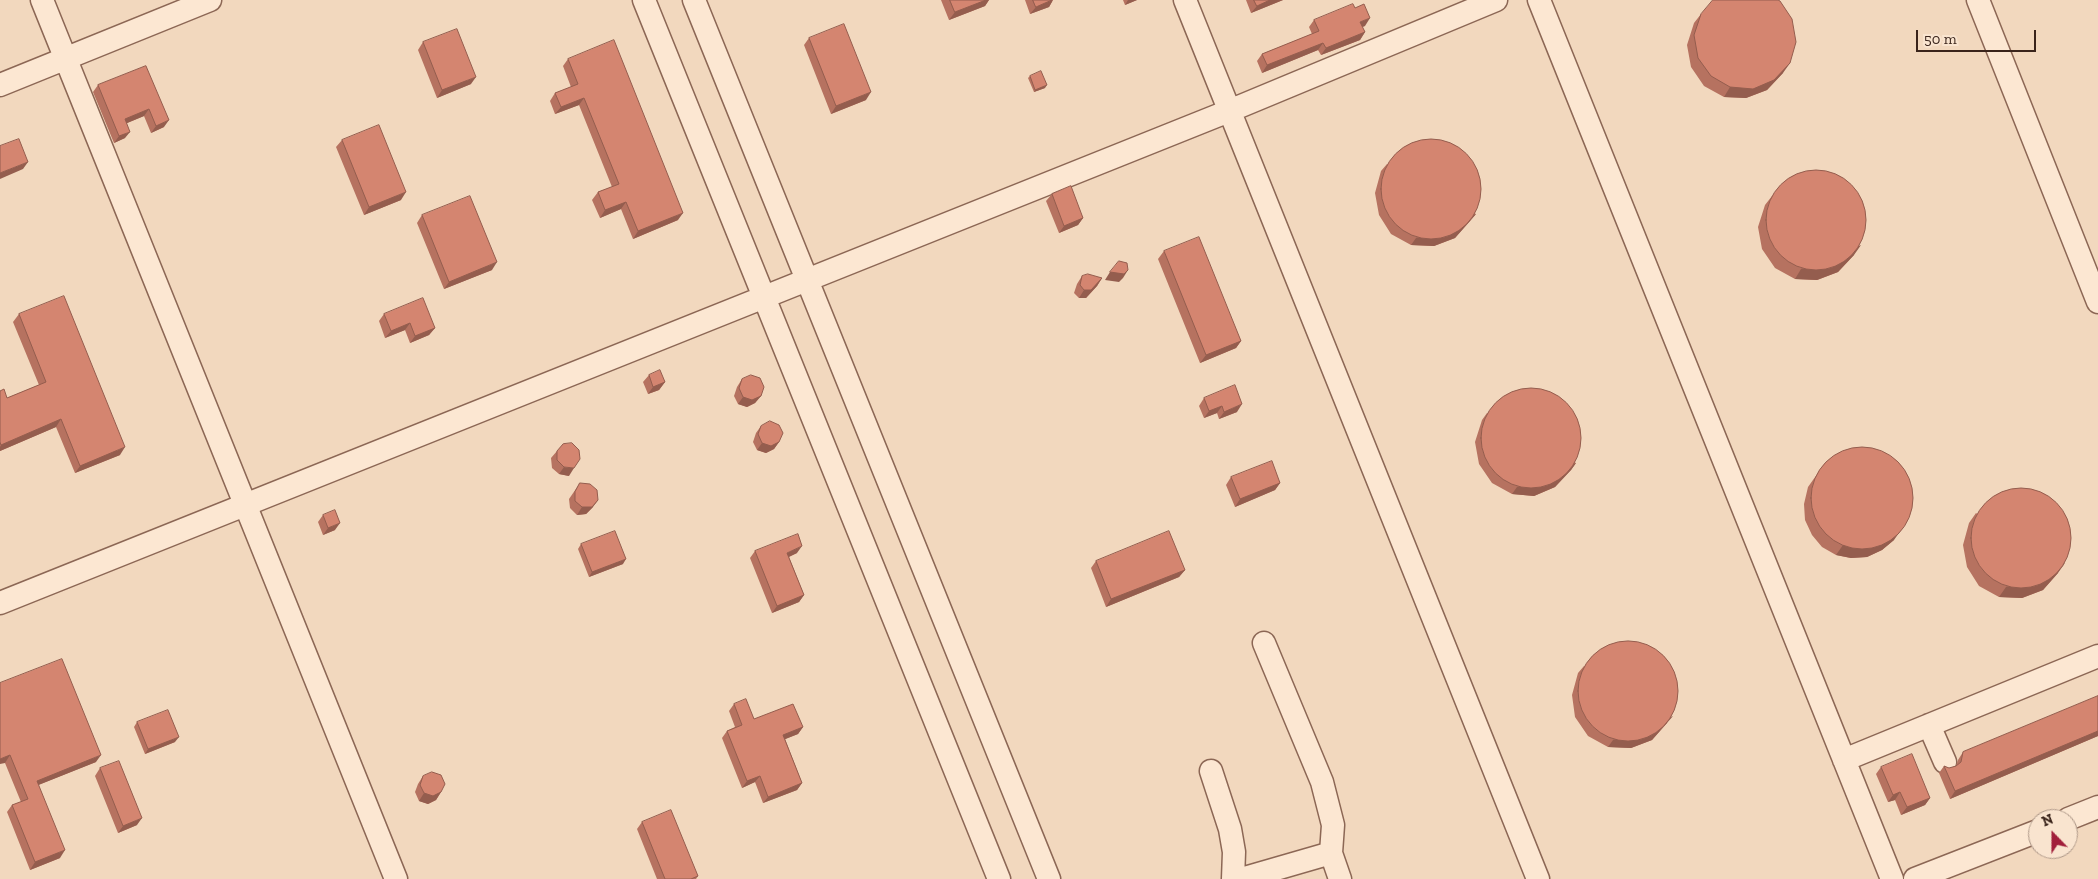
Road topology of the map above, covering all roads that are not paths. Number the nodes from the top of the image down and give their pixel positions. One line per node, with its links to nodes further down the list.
1 (42, 0): 9 (lane)
2 (210, 0): 9 (lane)
3 (644, 0): 13 (lane)
4 (694, 0): 12 (lane)
5 (1185, 0): 11 (lane)
6 (1496, 0): 11 (lane)
7 (1539, 0): 20 (lane)
8 (1978, 0): 14 (lane)
9 (66, 59): 10 (lane); 15 (lane)
10 (0, 85)
11 (1229, 111): 12 (lane); 33 (lane)
12 (806, 279): 13 (lane); 29 (lane)
13 (764, 297): 15 (lane); 28 (lane)
14 (2098, 302)
15 (245, 505): 16 (lane); 27 (lane)
16 (0, 603)
17 (1264, 643): 26 (lane)
18 (2098, 656): 19 (lane)
19 (1930, 725): 20 (lane); 21 (lane)
20 (1844, 760): 34 (lane)
21 (1946, 762)
22 (1211, 770): 30 (lane)
23 (2098, 807): 24 (lane)
24 (2078, 815)
25 (2028, 835): 35 (lane)
26 (1331, 854): 31 (lane); 32 (lane)
27 (396, 879)
28 (999, 879)
29 (1049, 879)
30 (1233, 879)
31 (1241, 879)
32 (1340, 879)
33 (1538, 879)
34 (1892, 879)
35 (1915, 879)

